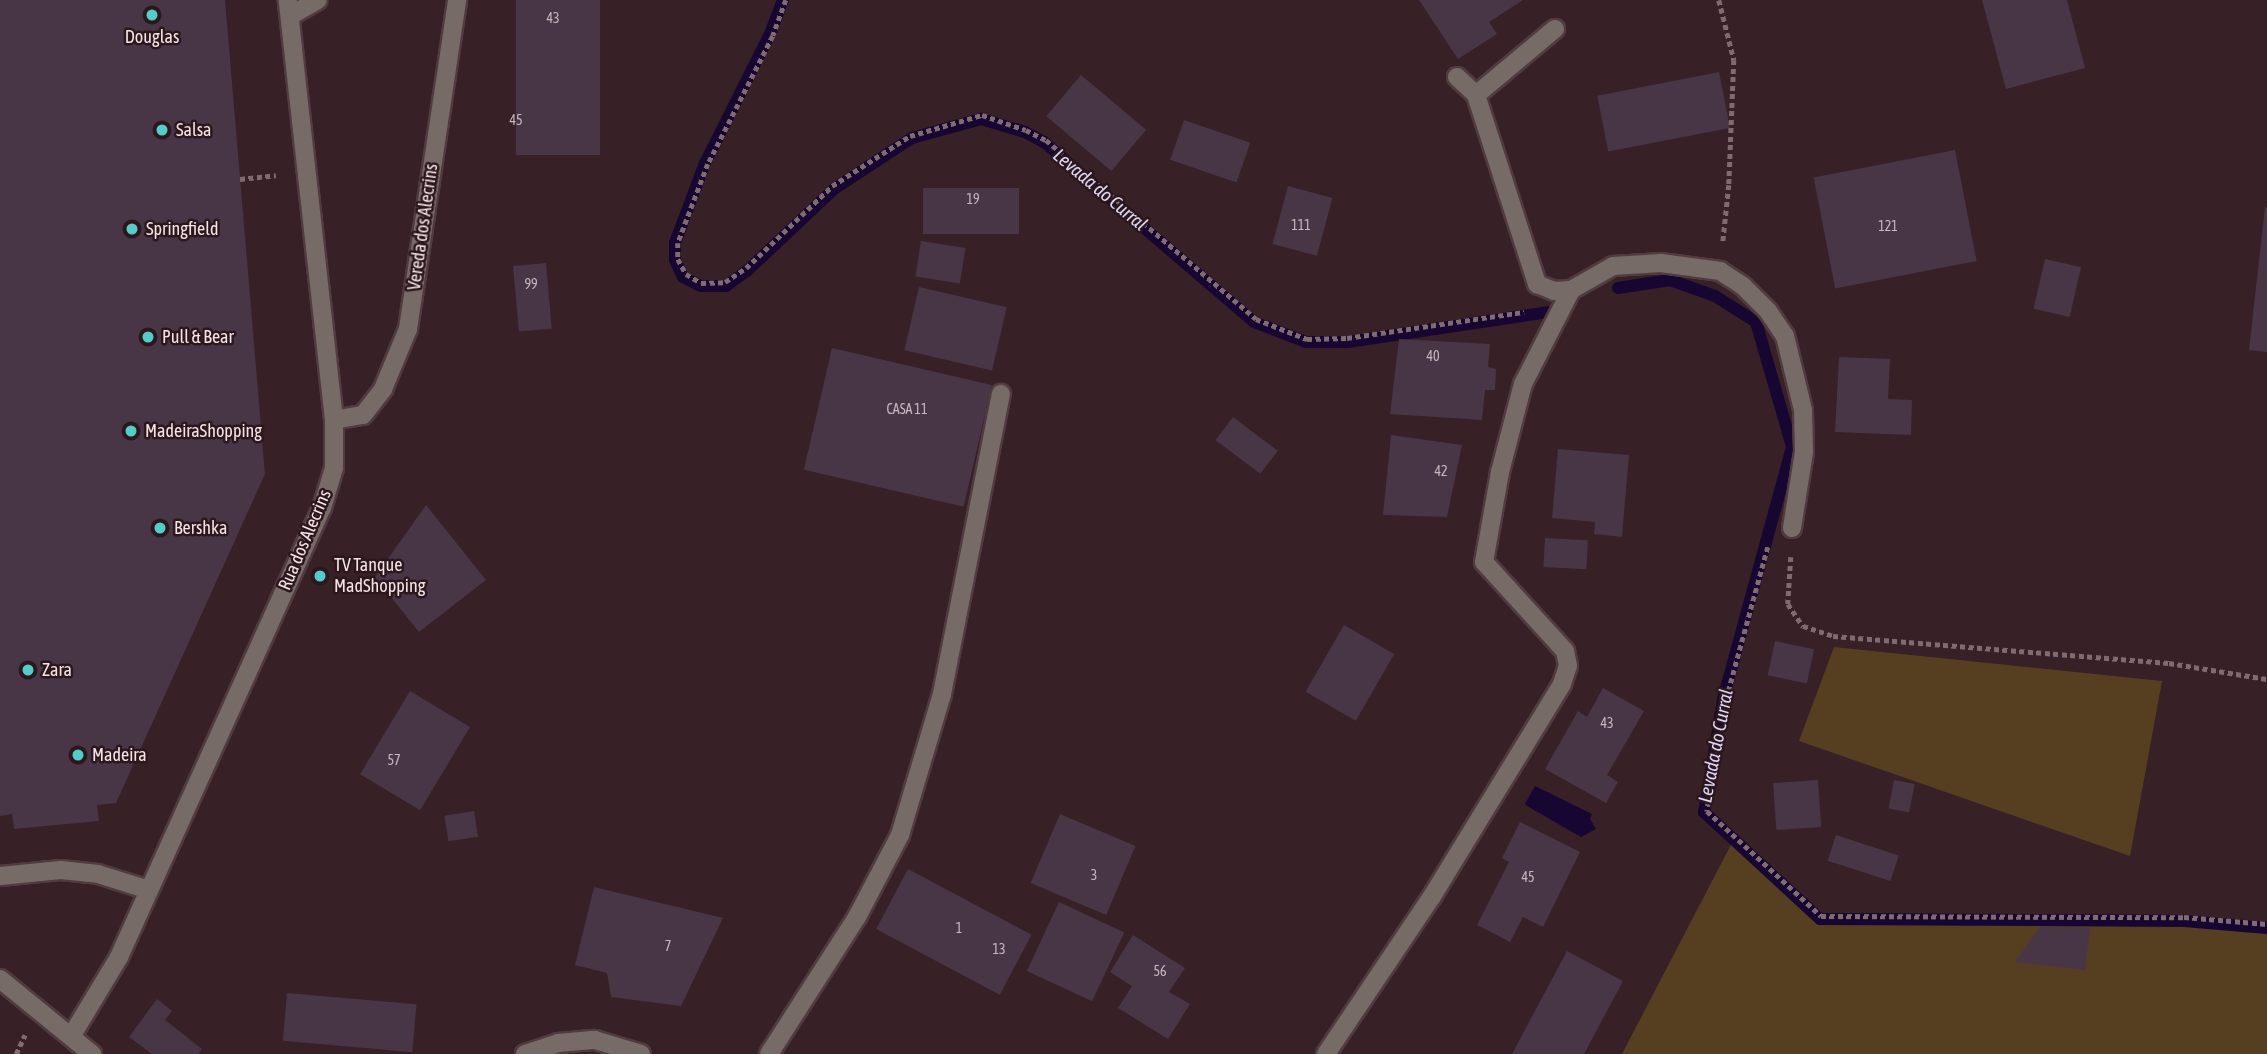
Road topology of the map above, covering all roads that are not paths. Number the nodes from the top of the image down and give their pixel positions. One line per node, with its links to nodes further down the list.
1 (318, 0): 3 (street)
2 (457, 0): 9 (street, Vereda dos Alecrins)
3 (289, 8): 9 (street, Rua dos Alecrins)
4 (1555, 29): 6 (street)
5 (1457, 77): 6 (street)
6 (1476, 95): 7 (street)
7 (1562, 291): 10 (street); 19 (street)
8 (1001, 394): 18 (street)
9 (334, 420): 12 (street, Rua dos Alecrins)
10 (1792, 528)
11 (0, 876): 12 (street)
12 (149, 890): 14 (street, Rua dos Alecrins)
13 (0, 979): 14 (street)
14 (72, 1035): 15 (street)
15 (92, 1054)
16 (525, 1054): 17 (street)
17 (641, 1054)
18 (769, 1054)
19 (1326, 1054)

